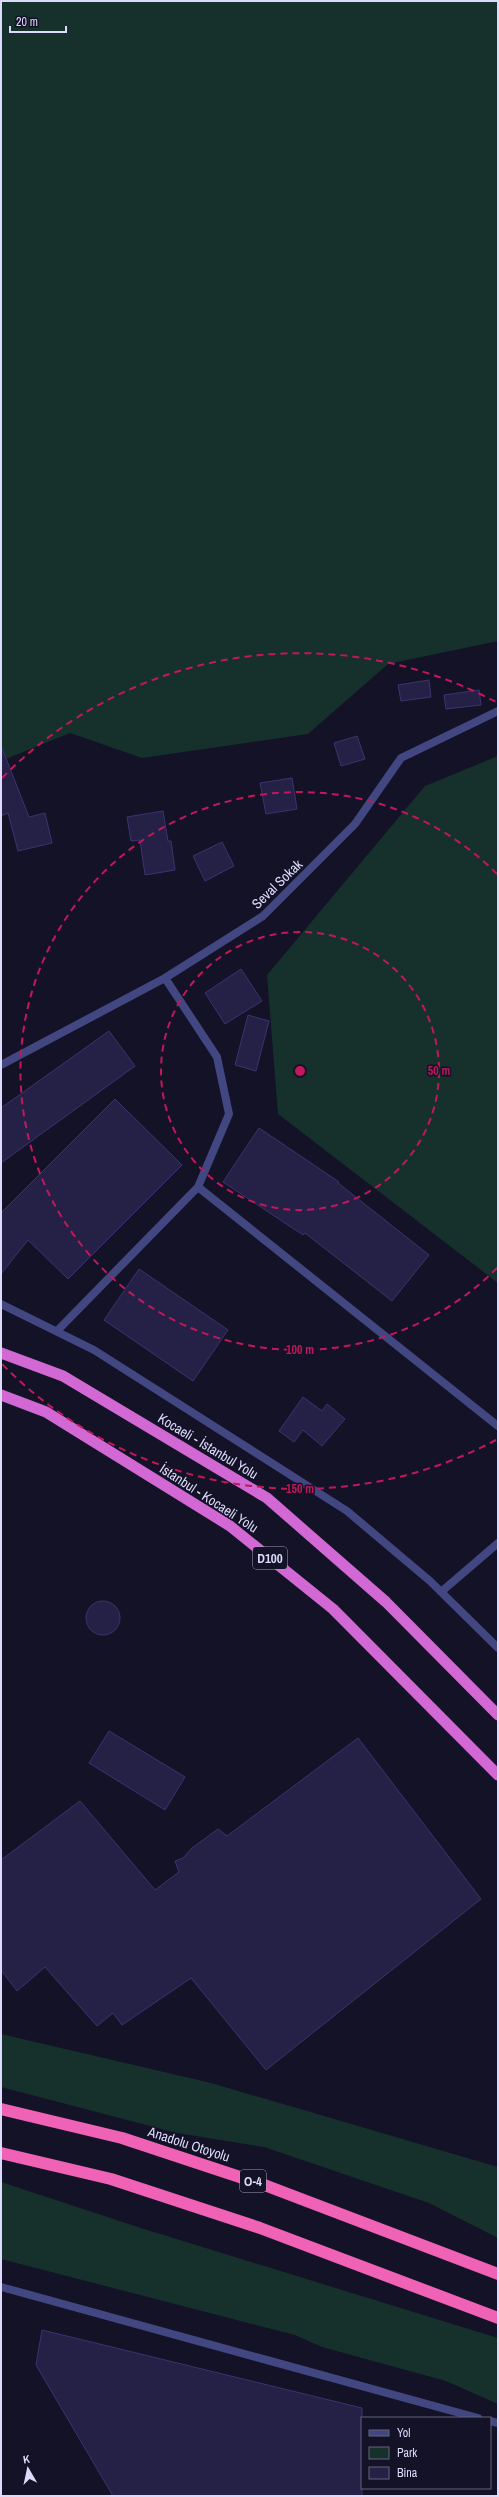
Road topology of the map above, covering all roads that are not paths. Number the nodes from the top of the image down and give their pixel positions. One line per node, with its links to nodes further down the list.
1 (498, 711): 2 (street, Seval Sokak)
2 (165, 978): 3 (street, Seval Sokak); 4 (street)
3 (1, 1065)
4 (198, 1187): 6 (street); 9 (street)
5 (1, 1304): 6 (street)
6 (57, 1331): 11 (street)
7 (1, 1353): 13 (highway, Kocaeli - İstanbul Yolu)
8 (1, 1395): 14 (highway, İstanbul - Kocaeli Yolu / D100)
9 (498, 1426)
10 (498, 1543): 11 (street)
11 (442, 1592): 12 (street)
12 (498, 1648)
13 (498, 1715)
14 (498, 1775)
15 (1, 2109): 17 (highway, Anadolu Otoyolu / O-4)
16 (1, 2153): 19 (highway)
17 (498, 2274)
18 (1, 2286): 20 (street)
19 (498, 2318)
20 (474, 2417)

